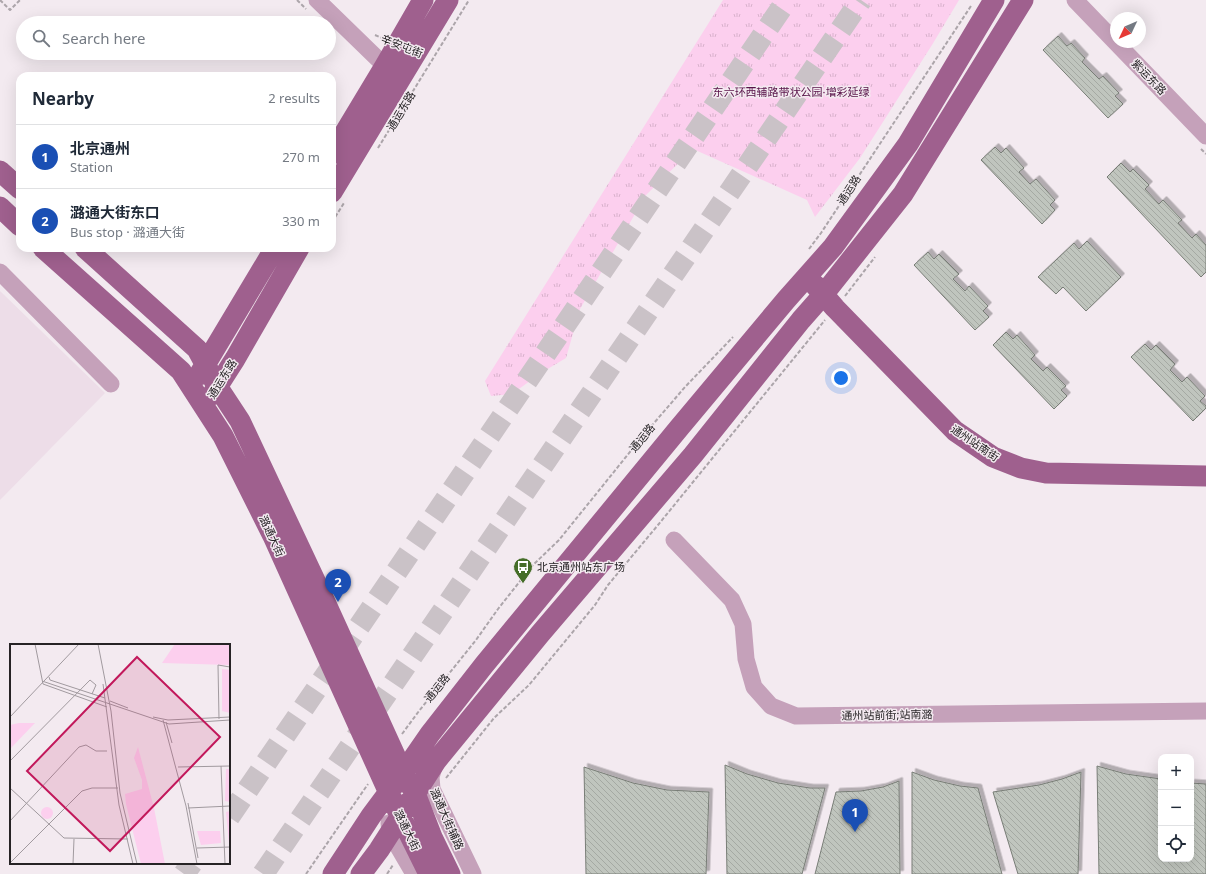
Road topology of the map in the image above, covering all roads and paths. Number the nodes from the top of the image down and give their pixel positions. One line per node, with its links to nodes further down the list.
1 (0, 0): 2 (path)
2 (20, 0)
3 (317, 0): 11 (street, 辛安屯街)
4 (423, 0): 14 (main road, 通运东路)
5 (448, 0): 14 (main road, 通运东路)
6 (469, 0): 14 (path, 通运东路)
7 (974, 0): 28 (path, 通运路)
8 (994, 0): 28 (main road, 通运路)
9 (1023, 0): 30 (main road)
10 (1075, 0): 16 (street, 紫运东路)
11 (333, 16)
12 (336, 18): 15 (street, 辛安屯街)
13 (370, 30): 14 (path, 辛安屯街)
14 (416, 51): 15 (main road, 通运东路); 18 (path, 通运东路); 21 (main road, 通运东路)
15 (385, 66): 17 (main road, 通运东路)
16 (1206, 136)
17 (336, 147)
18 (378, 150)
19 (0, 171): 20 (main road)
20 (16, 185)
21 (338, 197)
22 (0, 207): 23 (main road)
23 (16, 222)
24 (48, 252): 34 (main road, 潞通大街)
25 (89, 252): 32 (main road, 潞通大街)
26 (273, 252): 32 (main road, 通运东路)
27 (297, 252): 35 (main road, 通运东路)
28 (810, 264): 30 (main road, 通州站南街); 44 (main road, 通运路)
29 (0, 272): 33 (street)
30 (828, 289): 37 (main road, 通州站南街); 38 (main road, 通州站南街); 42 (main road)
31 (737, 332): 41 (path, 通运路)
32 (206, 365): 34 (main road, 通运东路); 35 (main road, 潞通大街)
33 (111, 384)
34 (192, 386): 36 (main road, 潞通大街)
35 (218, 386): 36 (main road, 通运东路); 41 (main road, 潞通大街)
36 (205, 406): 43 (main road, 潞通大街)
37 (1206, 462)
38 (1206, 476)
39 (674, 540): 40 (street, 通州站前街;站南潞)
40 (1206, 711)
41 (392, 748): 44 (main road, 潞通大街)
42 (436, 761): 46 (main road); 54 (street, 潞通大街辅路)
43 (378, 769): 45 (main road, 潞通大街); 48 (path)
44 (403, 773): 45 (main road, 通运路); 46 (main road, 潞通大街)
45 (389, 793): 47 (main road, 潞通大街); 49 (main road, 通运路)
46 (415, 793): 47 (main road); 53 (main road, 潞通大街)
47 (395, 824): 50 (main road); 51 (street); 52 (main road, 潞通大街)
48 (306, 874)
49 (333, 874)
50 (361, 874)
51 (414, 874)
52 (429, 874)
53 (450, 874)
54 (473, 874)

